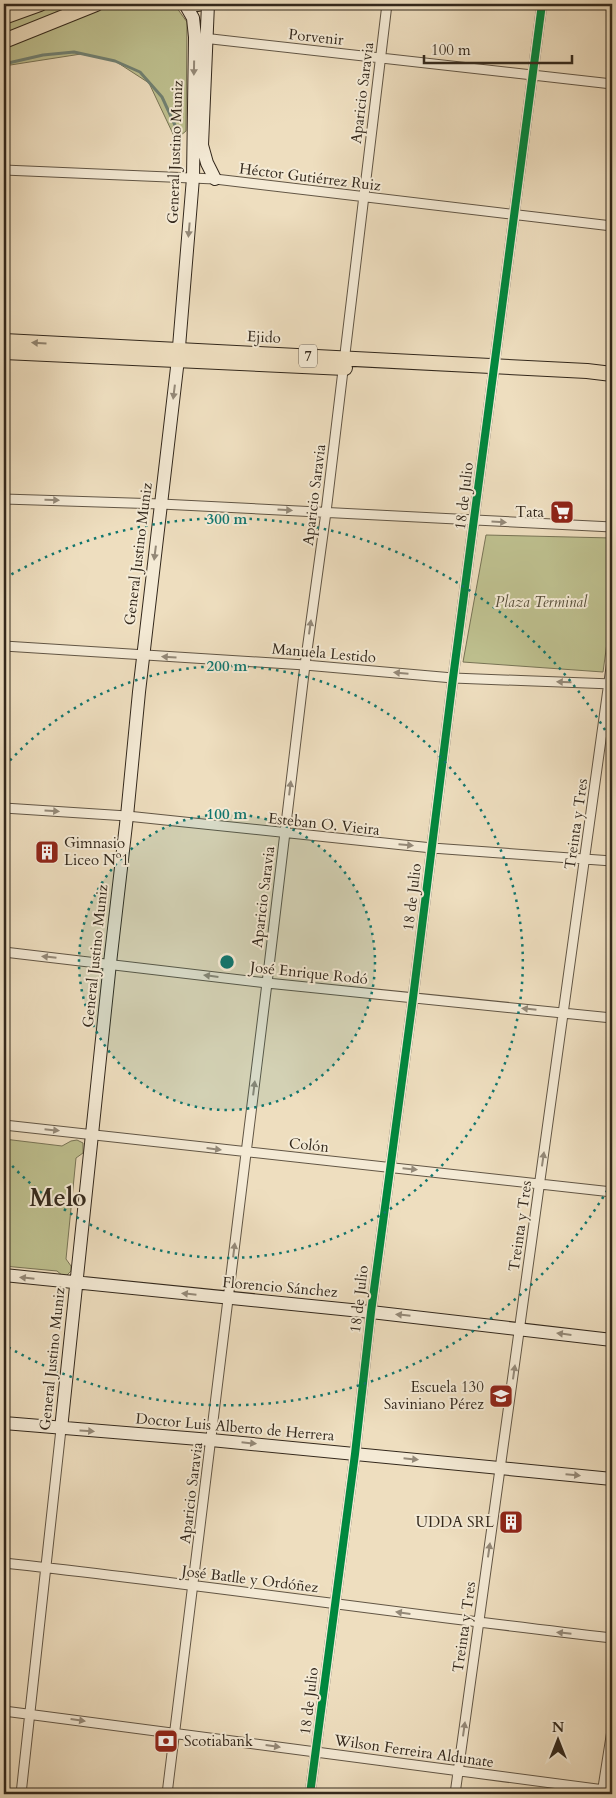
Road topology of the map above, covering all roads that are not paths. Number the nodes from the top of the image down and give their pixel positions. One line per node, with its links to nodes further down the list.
1 (40, 4): 8 (main road)
2 (96, 4): 10 (main road)
3 (186, 4): 4 (main road); 9 (street, General Justino Muniz)
4 (198, 4)
5 (208, 4): 9 (street, General Justino Muniz)
6 (387, 4): 11 (street, Aparicio Saravia)
7 (542, 4): 12 (street, 18 de Julio)
8 (4, 17)
9 (201, 38): 11 (street, Porvenir); 15 (street, General Justino Muniz, one-way to 15); 16 (street, General Justino Muniz)
10 (4, 41)
11 (380, 58): 12 (street, Porvenir); 17 (street, Aparicio Saravia)
12 (534, 76): 13 (street, Porvenir); 18 (street, 18 de Julio)
13 (612, 84)
14 (4, 170): 15 (street, Héctor Gutiérrez Ruiz)
15 (193, 178): 16 (street, Héctor Gutiérrez Ruiz); 22 (street, General Justino Muniz, one-way to 22)
16 (215, 180): 17 (street, Héctor Gutiérrez Ruiz)
17 (363, 198): 18 (street, Héctor Gutiérrez Ruiz); 23 (street, Aparicio Saravia)
18 (515, 215): 19 (street, Héctor Gutiérrez Ruiz); 24 (street, 18 de Julio)
19 (612, 226)
20 (4, 341): 22 (main road, Ejido / 7, one-way to 20)
21 (4, 352): 22 (main road, Ejido / 7)
22 (178, 354): 23 (main road, Ejido / 7); 28 (street, General Justino Muniz, one-way to 28)
23 (344, 363): 24 (main road, Ejido / 7); 29 (street, Aparicio Saravia)
24 (493, 371): 25 (main road, Ejido / 7); 26 (main road, Ejido / 7); 30 (street, 18 de Julio)
25 (612, 374)
26 (612, 383)
27 (4, 499): 28 (street, one-way to 28)
28 (161, 504): 29 (street, one-way to 29); 33 (street, General Justino Muniz, one-way to 33)
29 (326, 512): 30 (street); 35 (street, Aparicio Saravia, one-way to 29)
30 (475, 520): 31 (street, one-way to 31); 36 (street, 18 de Julio)
31 (612, 527)
32 (4, 646): 33 (street, Manuela Lestido)
33 (142, 655): 35 (street, Manuela Lestido, one-way to 33); 39 (street, General Justino Muniz)
34 (612, 660): 37 (street, Treinta y Tres)
35 (305, 665): 36 (street, Manuela Lestido, one-way to 35); 40 (street, Aparicio Saravia, one-way to 35)
36 (453, 678): 37 (street, Manuela Lestido, one-way to 36); 41 (street, 18 de Julio)
37 (611, 684): 42 (street, Treinta y Tres)
38 (4, 808): 39 (street, Esteban O. Vieira, one-way to 39)
39 (127, 816): 40 (street, Esteban O. Vieira); 45 (street, General Justino Muniz)
40 (285, 834): 41 (street, Esteban O. Vieira, one-way to 41); 46 (street, Aparicio Saravia)
41 (432, 848): 42 (street, Esteban O. Vieira); 47 (street, 18 de Julio)
42 (585, 858): 43 (street, Esteban O. Vieira); 48 (street, Treinta y Tres)
43 (612, 861)
44 (4, 952): 45 (street, José Enrique Rodó, one-way to 44)
45 (110, 963): 46 (street, José Enrique Rodó, one-way to 45); 51 (street, General Justino Muniz)
46 (267, 983): 47 (street, José Enrique Rodó); 52 (street, Aparicio Saravia, one-way to 46)
47 (413, 998): 48 (street, José Enrique Rodó, one-way to 47); 53 (street, 18 de Julio)
48 (563, 1013): 49 (street, José Enrique Rodó); 54 (street, Treinta y Tres, one-way to 48)
49 (612, 1018)
50 (4, 1125): 51 (street, Colón, one-way to 51)
51 (92, 1135): 52 (street, Colón, one-way to 52); 57 (street, General Justino Muniz)
52 (246, 1153): 53 (street, Colón); 58 (street, Aparicio Saravia, one-way to 52)
53 (391, 1167): 54 (street, Colón, one-way to 54); 59 (street, 18 de Julio)
54 (540, 1183): 55 (street, Colón); 60 (street, Treinta y Tres)
55 (612, 1192)
56 (4, 1275): 57 (street, Florencio Sánchez, one-way to 56)
57 (77, 1282): 58 (street, Florencio Sánchez, one-way to 57); 63 (street, General Justino Muniz)
58 (228, 1298): 59 (street, Florencio Sánchez); 64 (street, Aparicio Saravia)
59 (371, 1312): 60 (street, Florencio Sánchez, one-way to 59); 65 (street, 18 de Julio)
60 (520, 1328): 61 (street, Florencio Sánchez, one-way to 60); 66 (street, Treinta y Tres, one-way to 60)
61 (612, 1340)
62 (4, 1423): 63 (street, Doctor Luis Alberto de Herrera)
63 (61, 1429): 64 (street, Doctor Luis Alberto de Herrera, one-way to 64); 69 (street, General Justino Muniz)
64 (211, 1440): 65 (street, Doctor Luis Alberto de Herrera, one-way to 65); 70 (street, Aparicio Saravia)
65 (355, 1454): 66 (street, Doctor Luis Alberto de Herrera, one-way to 66); 71 (street, 18 de Julio)
66 (501, 1468): 67 (street, Doctor Luis Alberto de Herrera, one-way to 67); 72 (street, Treinta y Tres, one-way to 66)
67 (612, 1479)
68 (4, 1563): 69 (street, José Batlle y Ordóñez)
69 (46, 1568): 70 (street, José Batlle y Ordóñez); 75 (street, General Justino Muniz)
70 (193, 1586): 71 (street, José Batlle y Ordóñez); 77 (street, Aparicio Saravia)
71 (335, 1604): 72 (street, José Batlle y Ordóñez, one-way to 71); 78 (street, 18 de Julio)
72 (479, 1623): 73 (street, José Batlle y Ordóñez, one-way to 72); 79 (street, Treinta y Tres, one-way to 72)
73 (612, 1638)
74 (4, 1711): 75 (street, Wilson Ferreira Aldunate)
75 (29, 1714): 77 (street, Wilson Ferreira Aldunate, one-way to 77); 81 (street, General Justino Muniz)
76 (612, 1730): 80 (street)
77 (175, 1733): 78 (street, Wilson Ferreira Aldunate, one-way to 78); 82 (street, Aparicio Saravia)
78 (316, 1752): 79 (street, Wilson Ferreira Aldunate); 83 (street, 18 de Julio)
79 (458, 1771): 80 (street, Wilson Ferreira Aldunate); 84 (street, Treinta y Tres)
80 (606, 1792)
81 (21, 1794)
82 (167, 1794)
83 (310, 1794)
84 (455, 1794)

